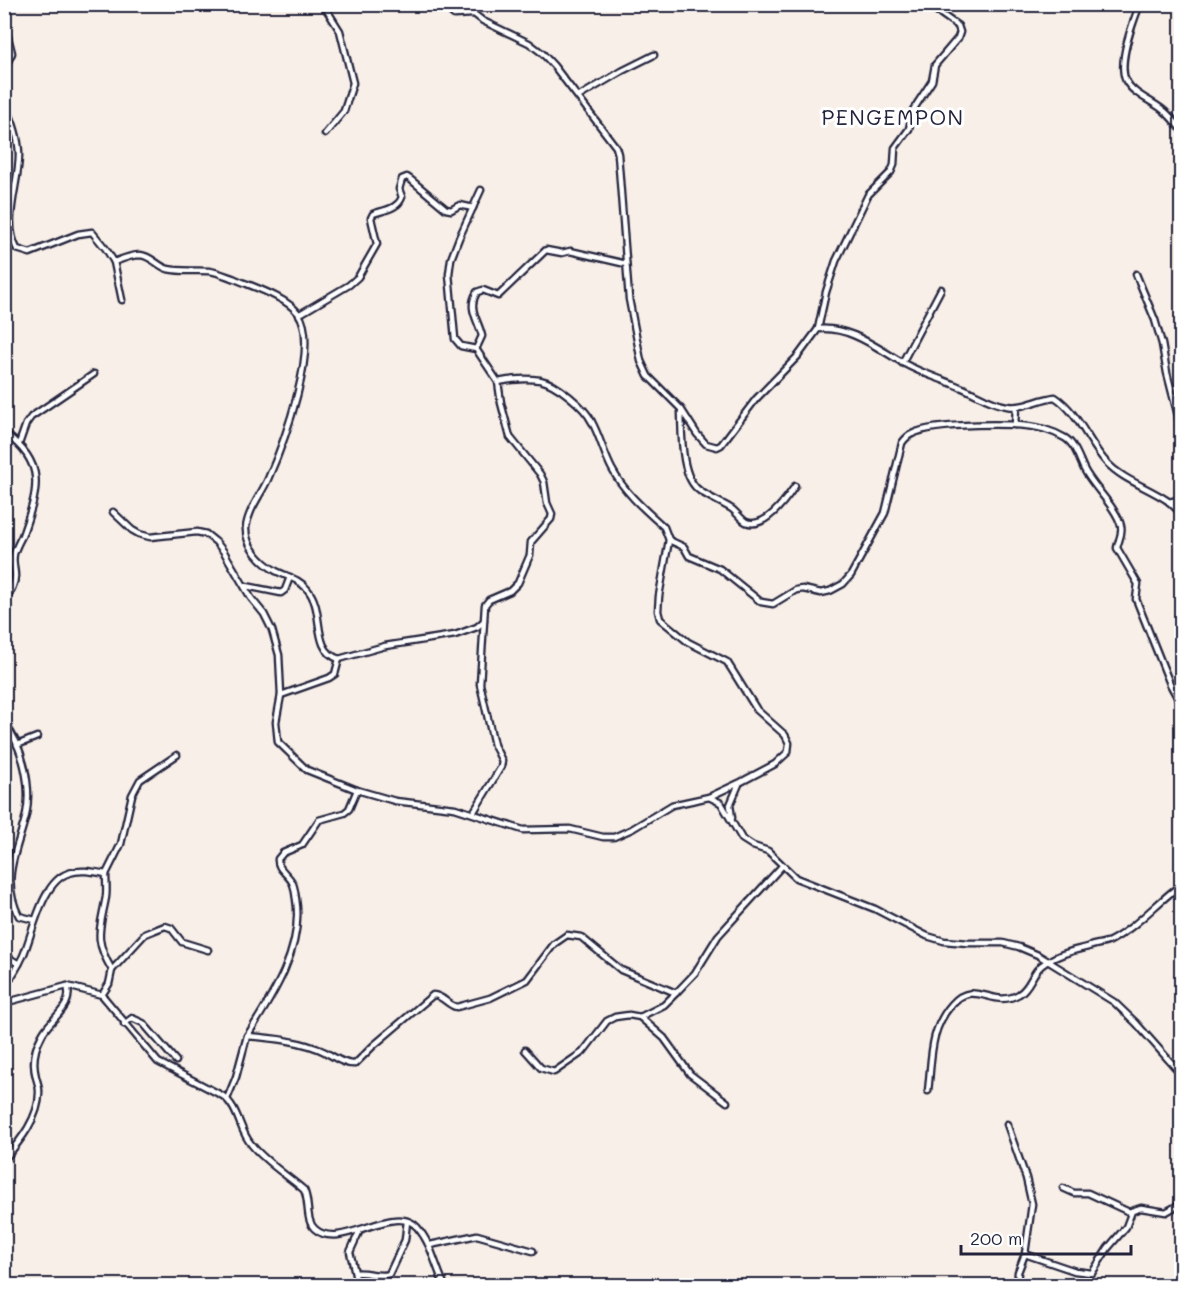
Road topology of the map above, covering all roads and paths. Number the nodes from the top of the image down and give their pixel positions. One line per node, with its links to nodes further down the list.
1 (323, 4): 14 (street)
2 (435, 4): 6 (street)
3 (471, 4): 6 (street)
4 (927, 4): 23 (street)
5 (1140, 4): 13 (street)
6 (474, 14): 11 (street)
7 (4, 21): 9 (street)
8 (654, 55): 11 (street)
9 (7, 57): 10 (street)
10 (4, 70)
11 (578, 97): 18 (street)
12 (4, 100): 17 (street)
13 (1182, 130)
14 (325, 134)
15 (481, 190): 16 (street)
16 (473, 208): 22 (street); 24 (street)
17 (114, 262): 21 (street); 22 (street)
18 (626, 264): 24 (street); 29 (street)
19 (1136, 274): 33 (street)
20 (940, 289): 25 (street)
21 (122, 300)
22 (300, 314): 40 (street)
23 (818, 329): 25 (street); 29 (street)
24 (476, 348): 27 (street)
25 (902, 363): 28 (street)
26 (94, 374): 32 (street)
27 (498, 382): 39 (street); 43 (street)
28 (1017, 407): 30 (street); 36 (street)
29 (681, 409): 34 (street)
30 (1016, 425): 39 (street); 46 (street)
31 (4, 433): 32 (street)
32 (19, 444): 42 (street)
33 (1182, 460)
34 (795, 486)
35 (1182, 499): 36 (street)
36 (1169, 502): 38 (street)
37 (113, 512): 41 (street)
38 (1182, 514)
39 (669, 540): 51 (street)
40 (290, 577): 41 (street); 44 (street)
41 (246, 586): 45 (street)
42 (4, 602)
43 (484, 621): 44 (street); 54 (street)
44 (339, 659): 45 (street)
45 (281, 695): 52 (street)
46 (1182, 706)
47 (4, 723): 49 (street)
48 (37, 737): 49 (street)
49 (17, 745): 59 (street)
50 (177, 755): 57 (street)
51 (741, 782): 53 (street); 55 (street)
52 (357, 790): 54 (street); 72 (street)
53 (709, 797): 54 (street); 55 (street)
54 (474, 813)
55 (733, 823): 56 (street)
56 (782, 866): 62 (street); 67 (street)
57 (106, 874): 59 (street); 64 (street)
58 (1182, 884): 62 (street)
59 (35, 920): 63 (street)
60 (208, 950): 64 (street)
61 (4, 955): 63 (street)
62 (1047, 961): 75 (street); 76 (street)
63 (19, 964): 66 (street)
64 (112, 970): 68 (street)
65 (67, 986): 68 (street); 69 (street); 80 (street)
66 (4, 988)
67 (676, 993): 70 (street); 72 (street)
68 (102, 995): 71 (street)
69 (4, 1003)
70 (640, 1017): 73 (street); 78 (street)
71 (124, 1024): 74 (street); 77 (street)
72 (247, 1036): 77 (street)
73 (525, 1050)
74 (176, 1061)
75 (1182, 1075)
76 (928, 1091)
77 (227, 1099): 85 (street)
78 (727, 1102)
79 (1007, 1124): 88 (street)
80 (4, 1160)
81 (1063, 1188): 83 (street)
82 (1182, 1203): 83 (street)
83 (1132, 1211): 88 (street)
84 (407, 1221): 85 (street); 86 (street); 89 (street)
85 (360, 1230): 89 (street)
86 (430, 1245): 87 (street); 91 (street)
87 (533, 1251)
88 (1025, 1254): 92 (street)
89 (355, 1273): 90 (street)
90 (356, 1286)
91 (445, 1286)
92 (1017, 1286)

